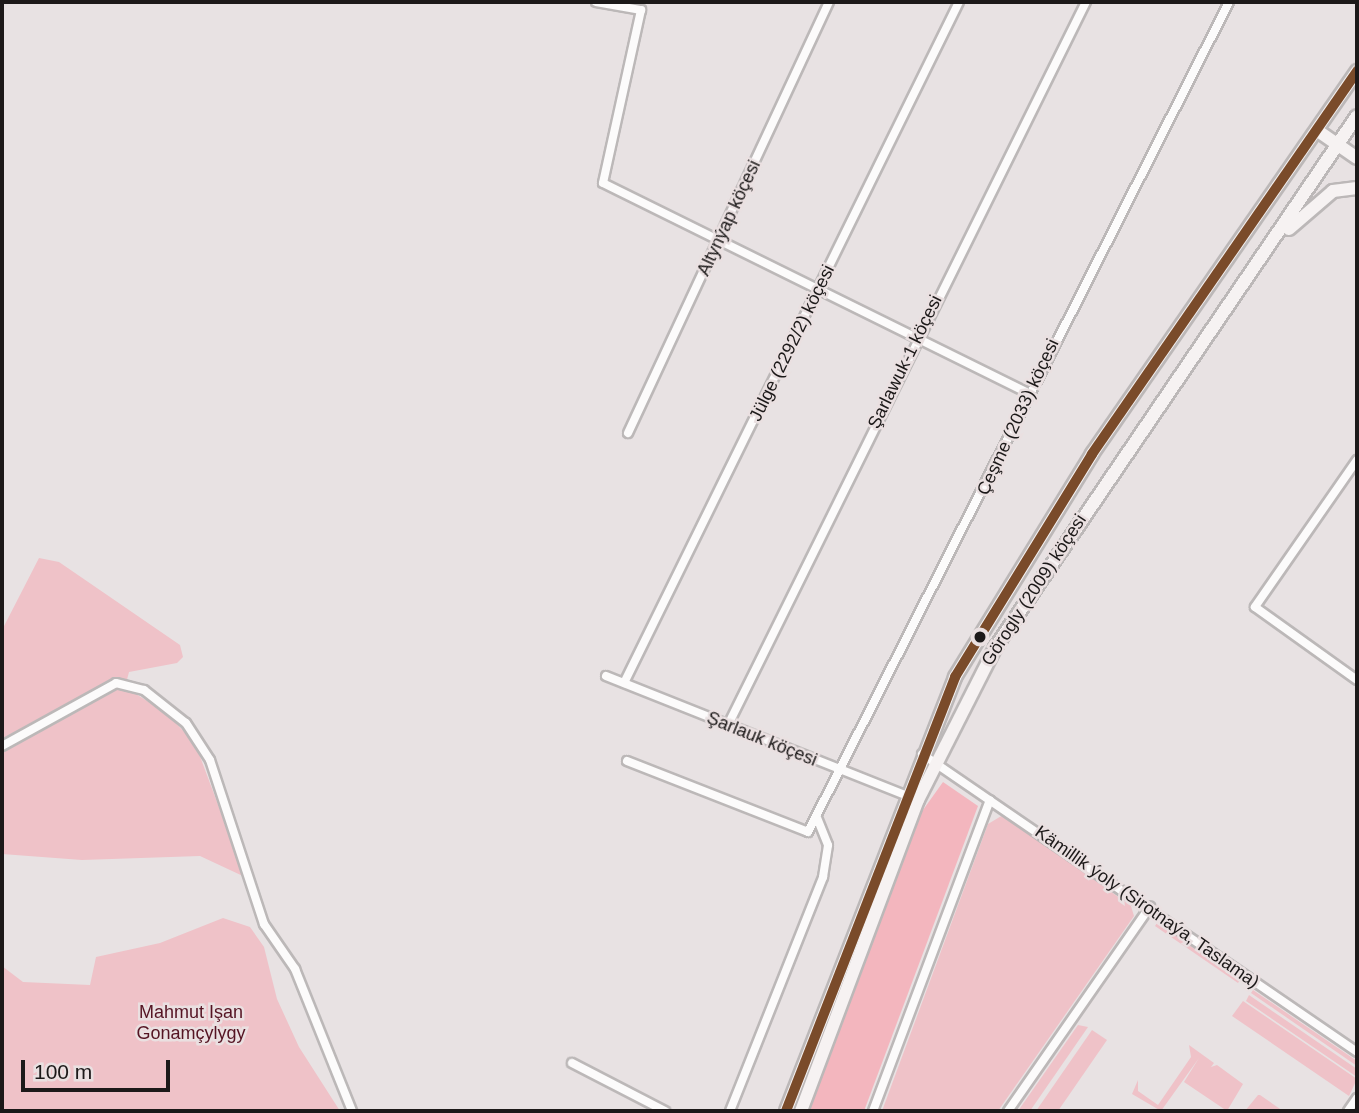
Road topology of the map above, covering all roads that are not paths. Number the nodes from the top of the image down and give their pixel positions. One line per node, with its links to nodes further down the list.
1 (596, 2): 12 (street)
2 (829, 2): 12 (street, Altynýap köçesi)
3 (959, 2): 14 (street, Jülge (2292/2) köçesi)
4 (1086, 2): 15 (street, Şarlawuk-1 köçesi)
5 (1229, 2): 16 (street, Çeşme (2033) köçesi)
6 (1357, 71): 8 (main road, Görogly (2009) köçesi)
7 (1357, 116): 9 (main road, Görogly (2009) köçesi)
8 (1318, 131): 9 (main road); 24 (main road, Görogly (2009) köçesi)
9 (1338, 145): 10 (main road); 13 (main road, Görogly (2009) köçesi)
10 (1357, 158)
11 (1357, 188): 13 (main road)
12 (717, 242): 14 (street); 17 (street, Altynýap köçesi)
13 (1261, 261): 26 (main road, Görogly (2009) köçesi)
14 (815, 292): 15 (street); 21 (street, Jülge (2292/2) köçesi)
15 (915, 341): 16 (street); 22 (street, Şarlawuk-1 köçesi)
16 (1029, 394): 27 (street, Çeşme (2033) köçesi)
17 (628, 433)
18 (1357, 460): 20 (street)
19 (607, 677): 21 (street, Şarlauk köçesi)
20 (1357, 680)
21 (624, 683): 22 (street, Şarlauk köçesi)
22 (728, 724): 27 (street, Şarlauk köçesi)
23 (2, 746): 36 (street)
24 (922, 754): 26 (street, Kämillik ýoly (Sirotnaýa, Taslama)); 28 (main road, Görogly (2009) köçesi)
25 (627, 761): 31 (street, Çeşme (2033) köçesi)
26 (936, 762): 29 (main road, Görogly (2009) köçesi); 30 (street, Kämillik ýoly (Sirotnaýa, Taslama))
27 (844, 772): 28 (street, Şarlauk köçesi); 31 (street, Çeşme (2033) köçesi)
28 (905, 795): 29 (street, Şarlauk köçesi); 39 (main road, Görogly (2009) köçesi)
29 (918, 800): 40 (main road, Görogly (2009) köçesi)
30 (990, 800): 32 (street, Kämillik ýoly (Sirotnaýa, Taslama)); 41 (street)
31 (817, 818): 38 (street)
32 (1150, 907): 33 (street, Kämillik ýoly (Sirotnaýa, Taslama)); 42 (street)
33 (1357, 1052)
34 (572, 1063): 37 (street)
35 (1357, 1098): 43 (street)
36 (352, 1111)
37 (665, 1111)
38 (730, 1111)
39 (786, 1111)
40 (801, 1111)
41 (873, 1111)
42 (1008, 1111)
43 (1348, 1111)

